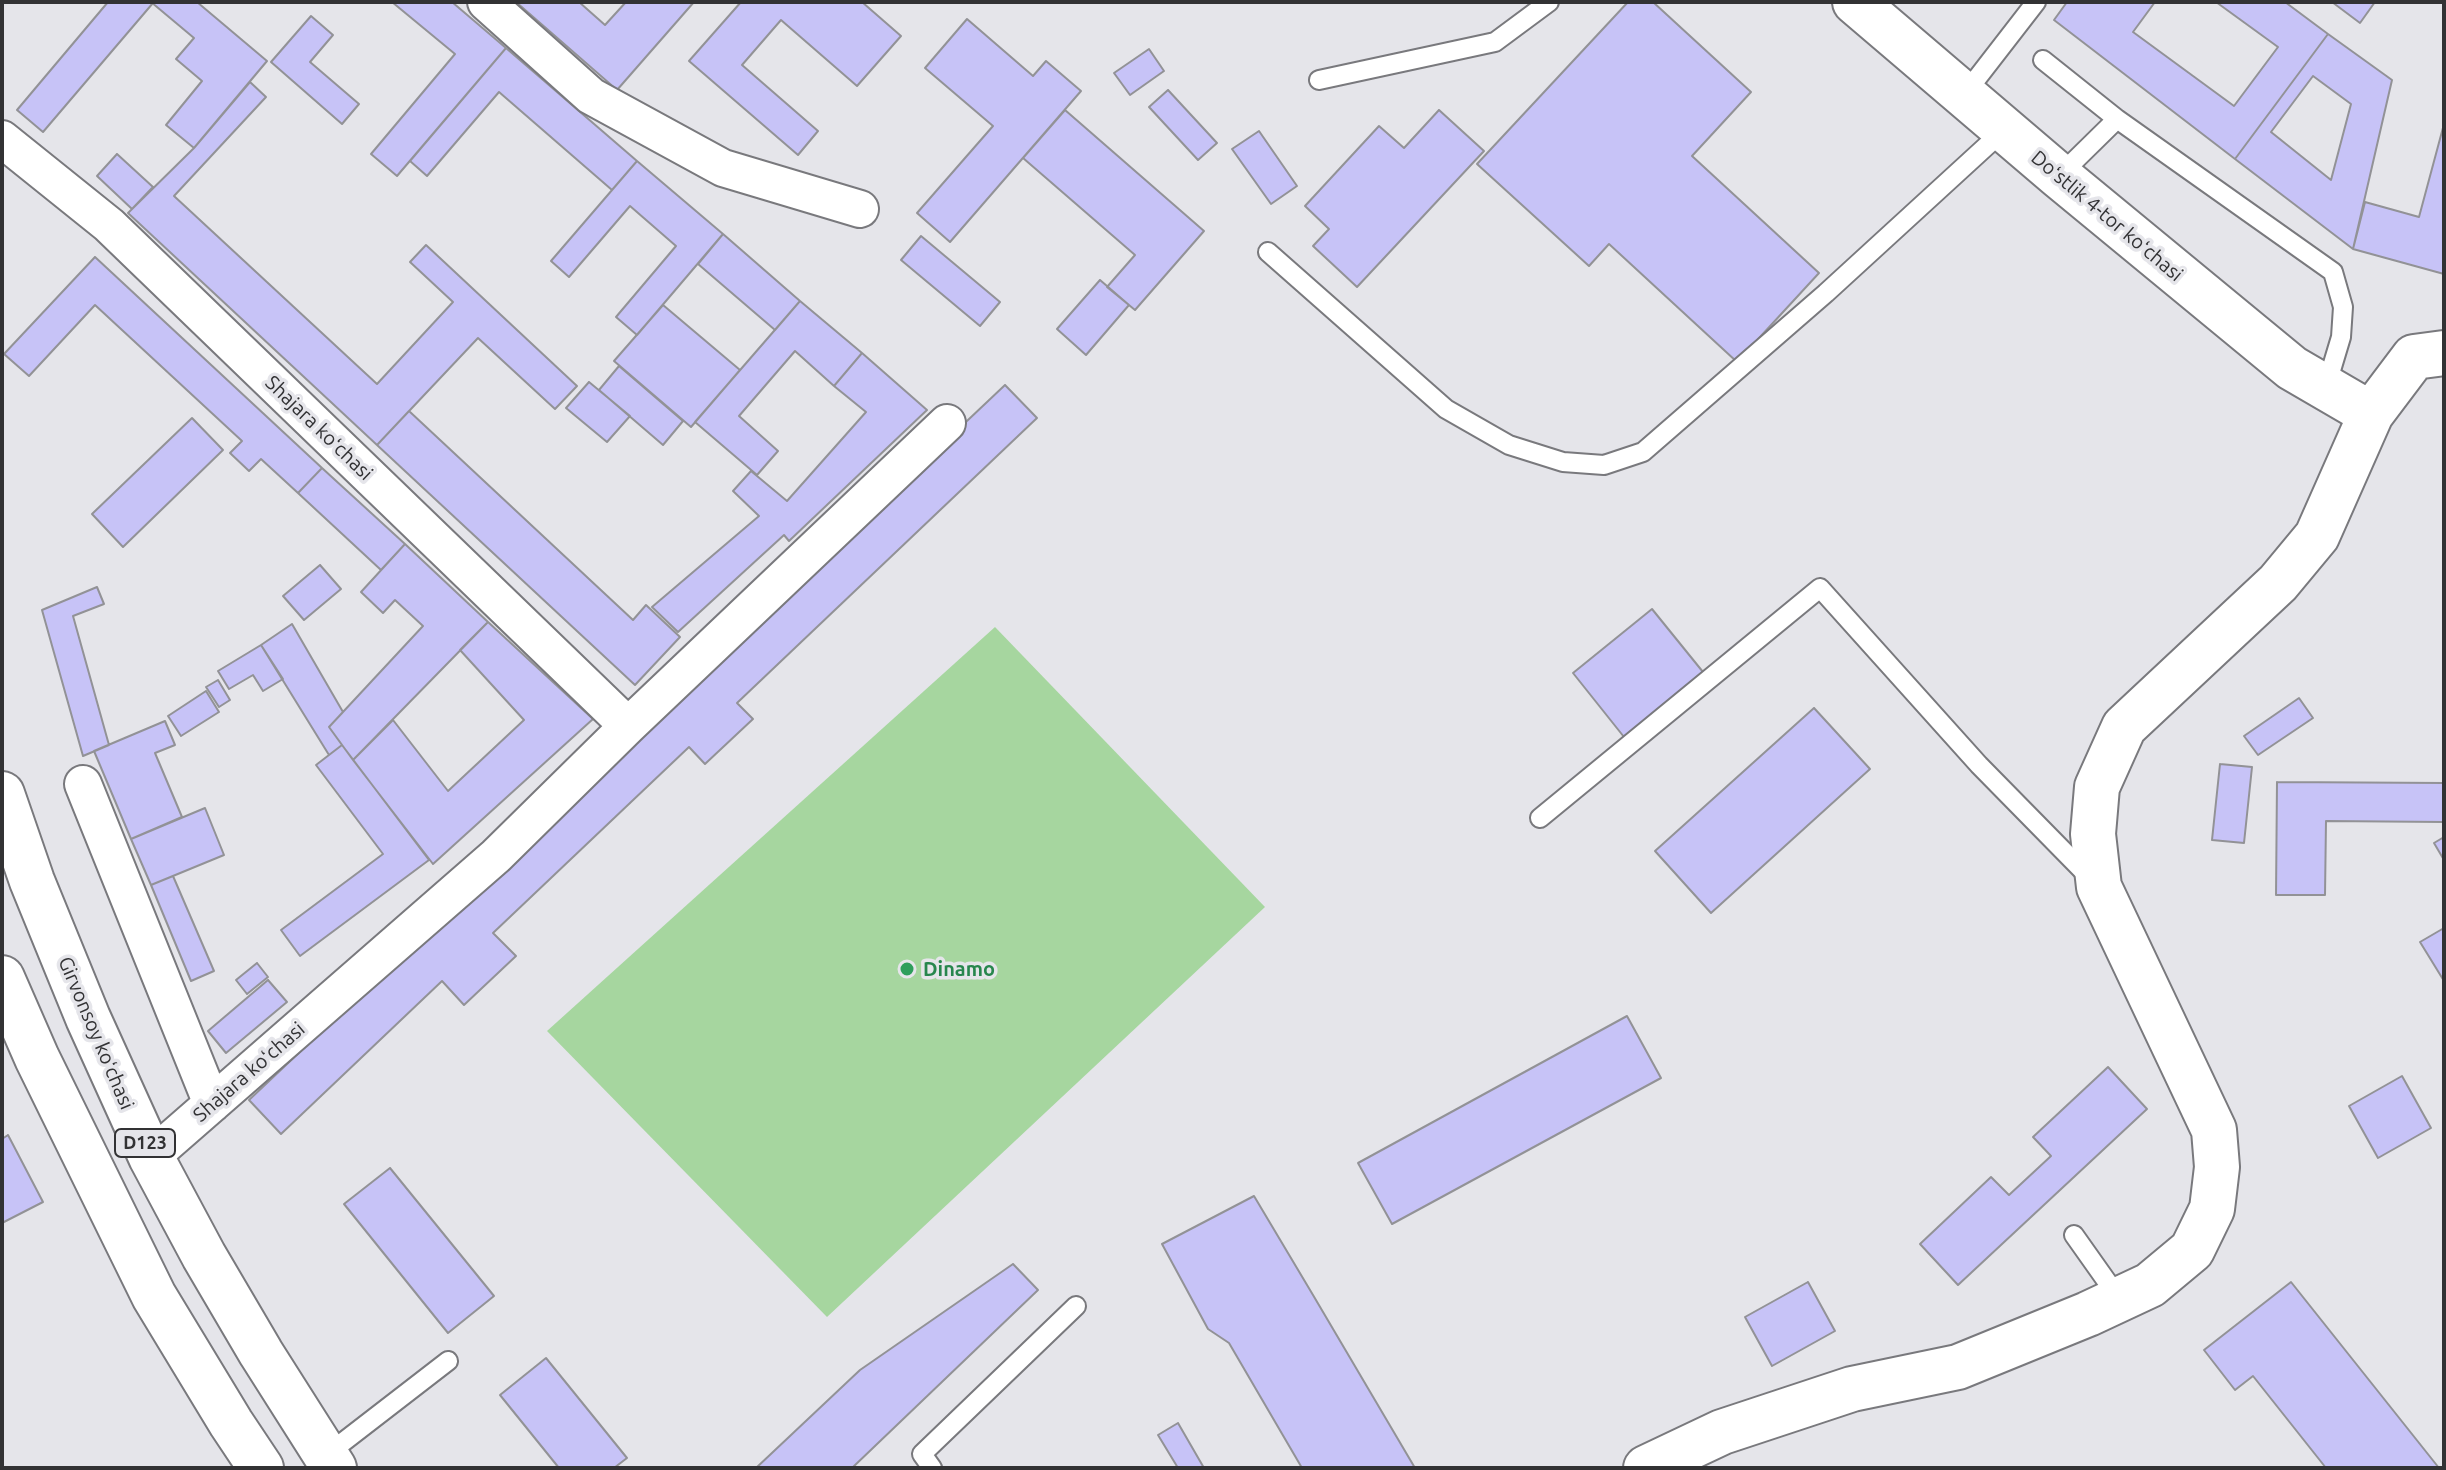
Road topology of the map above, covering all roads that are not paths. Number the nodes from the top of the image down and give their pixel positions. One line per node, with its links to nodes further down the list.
1 (486, 2): 12 (street)
2 (1549, 2): 6 (lane)
3 (1855, 2): 7 (street, Doʻstlik 4-tor koʻchasi)
4 (2036, 2): 7 (lane)
5 (2043, 60): 8 (lane)
6 (1319, 80)
7 (1964, 95): 9 (street, Doʻstlik 4-tor koʻchasi)
8 (2117, 119): 11 (lane); 15 (lane)
9 (2004, 130): 11 (street, Doʻstlik 4-tor koʻchasi); 13 (lane)
10 (2, 139): 18 (street, Shajara koʻchasi)
11 (2059, 176): 15 (street, Doʻstlik 4-tor koʻchasi)
12 (860, 209)
13 (1268, 252)
14 (2444, 353): 16 (street)
15 (2325, 388): 16 (street, Doʻstlik 4-tor koʻchasi)
16 (2371, 414): 22 (street)
17 (947, 423): 18 (street, Shajara koʻchasi)
18 (628, 726): 24 (street, Shajara koʻchasi)
19 (83, 784): 24 (street)
20 (2, 794): 25 (street, Girvonsoy koʻchasi / D123)
21 (1540, 818): 22 (lane)
22 (2099, 887): 27 (street)
23 (2, 978): 31 (street, D123)
24 (212, 1104): 25 (street, Shajara koʻchasi)
25 (151, 1157): 30 (street, Girvonsoy koʻchasi / D123)
26 (2074, 1235): 27 (lane)
27 (2120, 1300): 33 (street)
28 (1076, 1306): 32 (lane)
29 (448, 1361): 30 (lane)
30 (330, 1462)
31 (261, 1468)
32 (932, 1468)
33 (1646, 1468)

